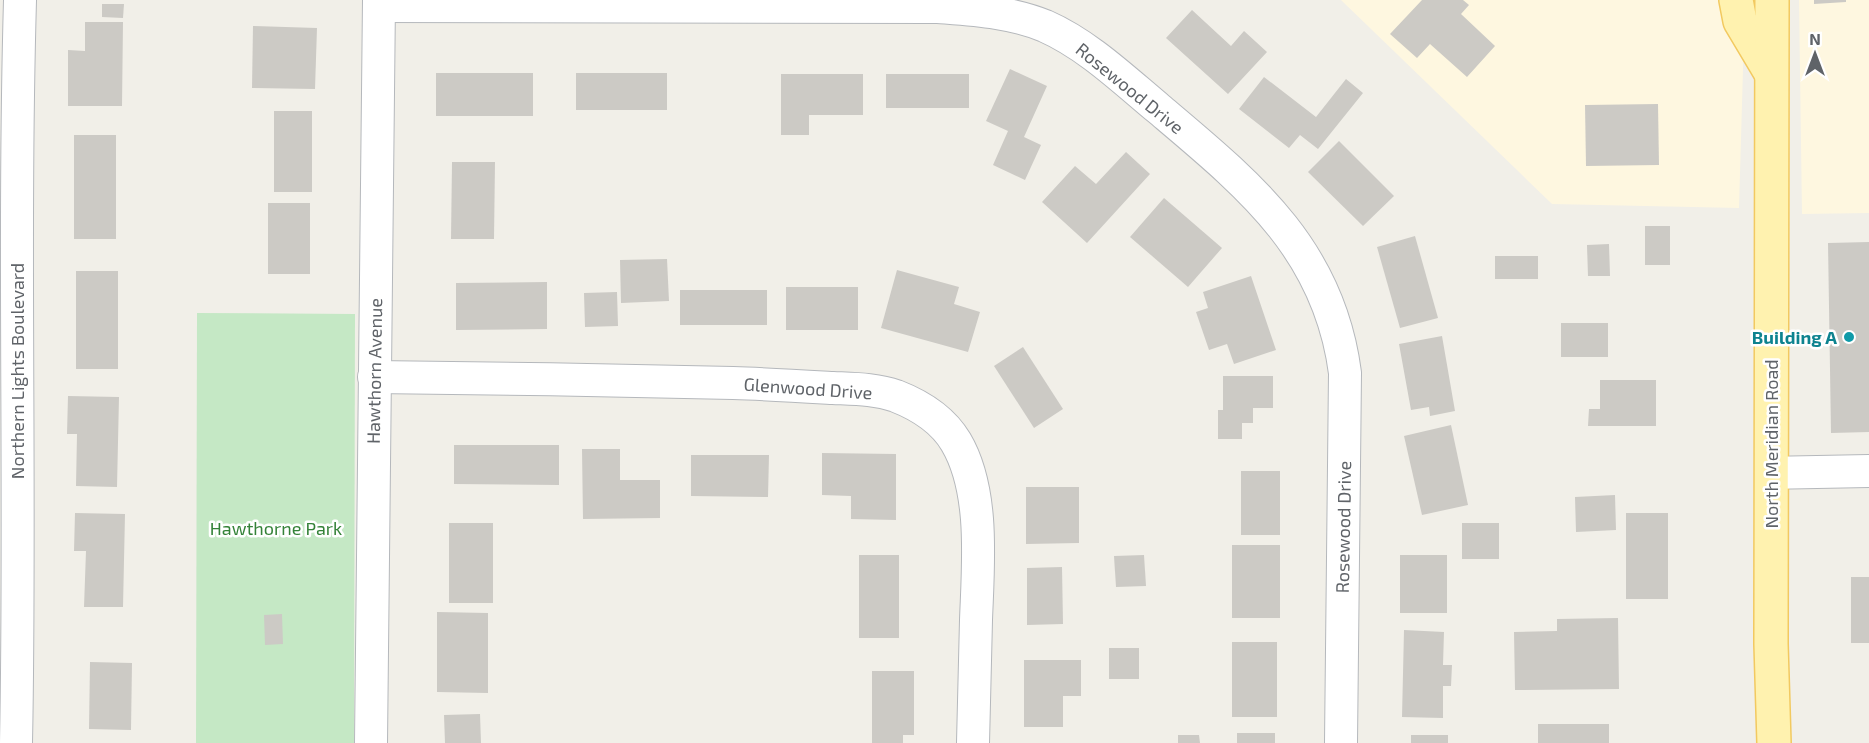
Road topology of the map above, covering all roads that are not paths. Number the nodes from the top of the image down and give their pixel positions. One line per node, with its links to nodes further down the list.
1 (20, 0): 9 (street, Northern Lights Boulevard)
2 (1736, 0): 5 (main road)
3 (1772, 0): 5 (main road, North Meridian Road)
4 (379, 3): 6 (street, Hawthorn Avenue); 12 (street, Rosewood Drive)
5 (1770, 73): 8 (main road, North Meridian Road)
6 (374, 377): 10 (street, Hawthorn Avenue); 11 (street, Glenwood Drive)
7 (1869, 471): 8 (street)
8 (1771, 473): 13 (main road, North Meridian Road)
9 (16, 743)
10 (371, 743)
11 (973, 743)
12 (1341, 743)
13 (1774, 743)

